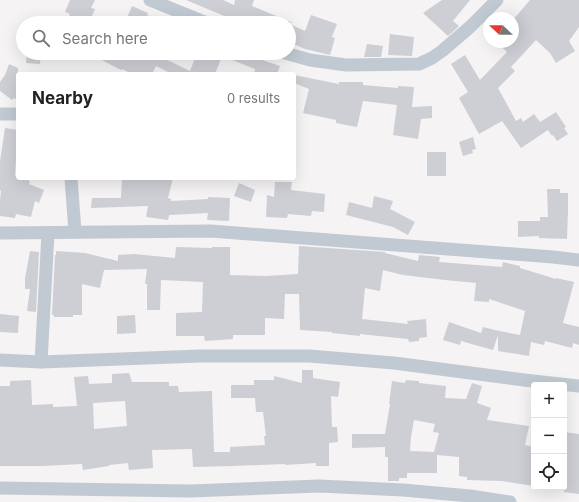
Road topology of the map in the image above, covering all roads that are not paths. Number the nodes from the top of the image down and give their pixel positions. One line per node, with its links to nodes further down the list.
1 (150, 0): 3 (street)
2 (497, 0): 4 (street)
3 (190, 16)
4 (296, 56)
5 (0, 114): 6 (street)
6 (16, 114)
7 (71, 180): 8 (street)
8 (75, 232): 10 (street); 11 (street)
9 (0, 233): 10 (street)
10 (48, 233): 13 (street)
11 (579, 260)
12 (0, 360): 13 (street)
13 (42, 362): 14 (street)
14 (579, 386)
15 (0, 488): 16 (street)
16 (403, 496): 17 (street)
17 (510, 502)

